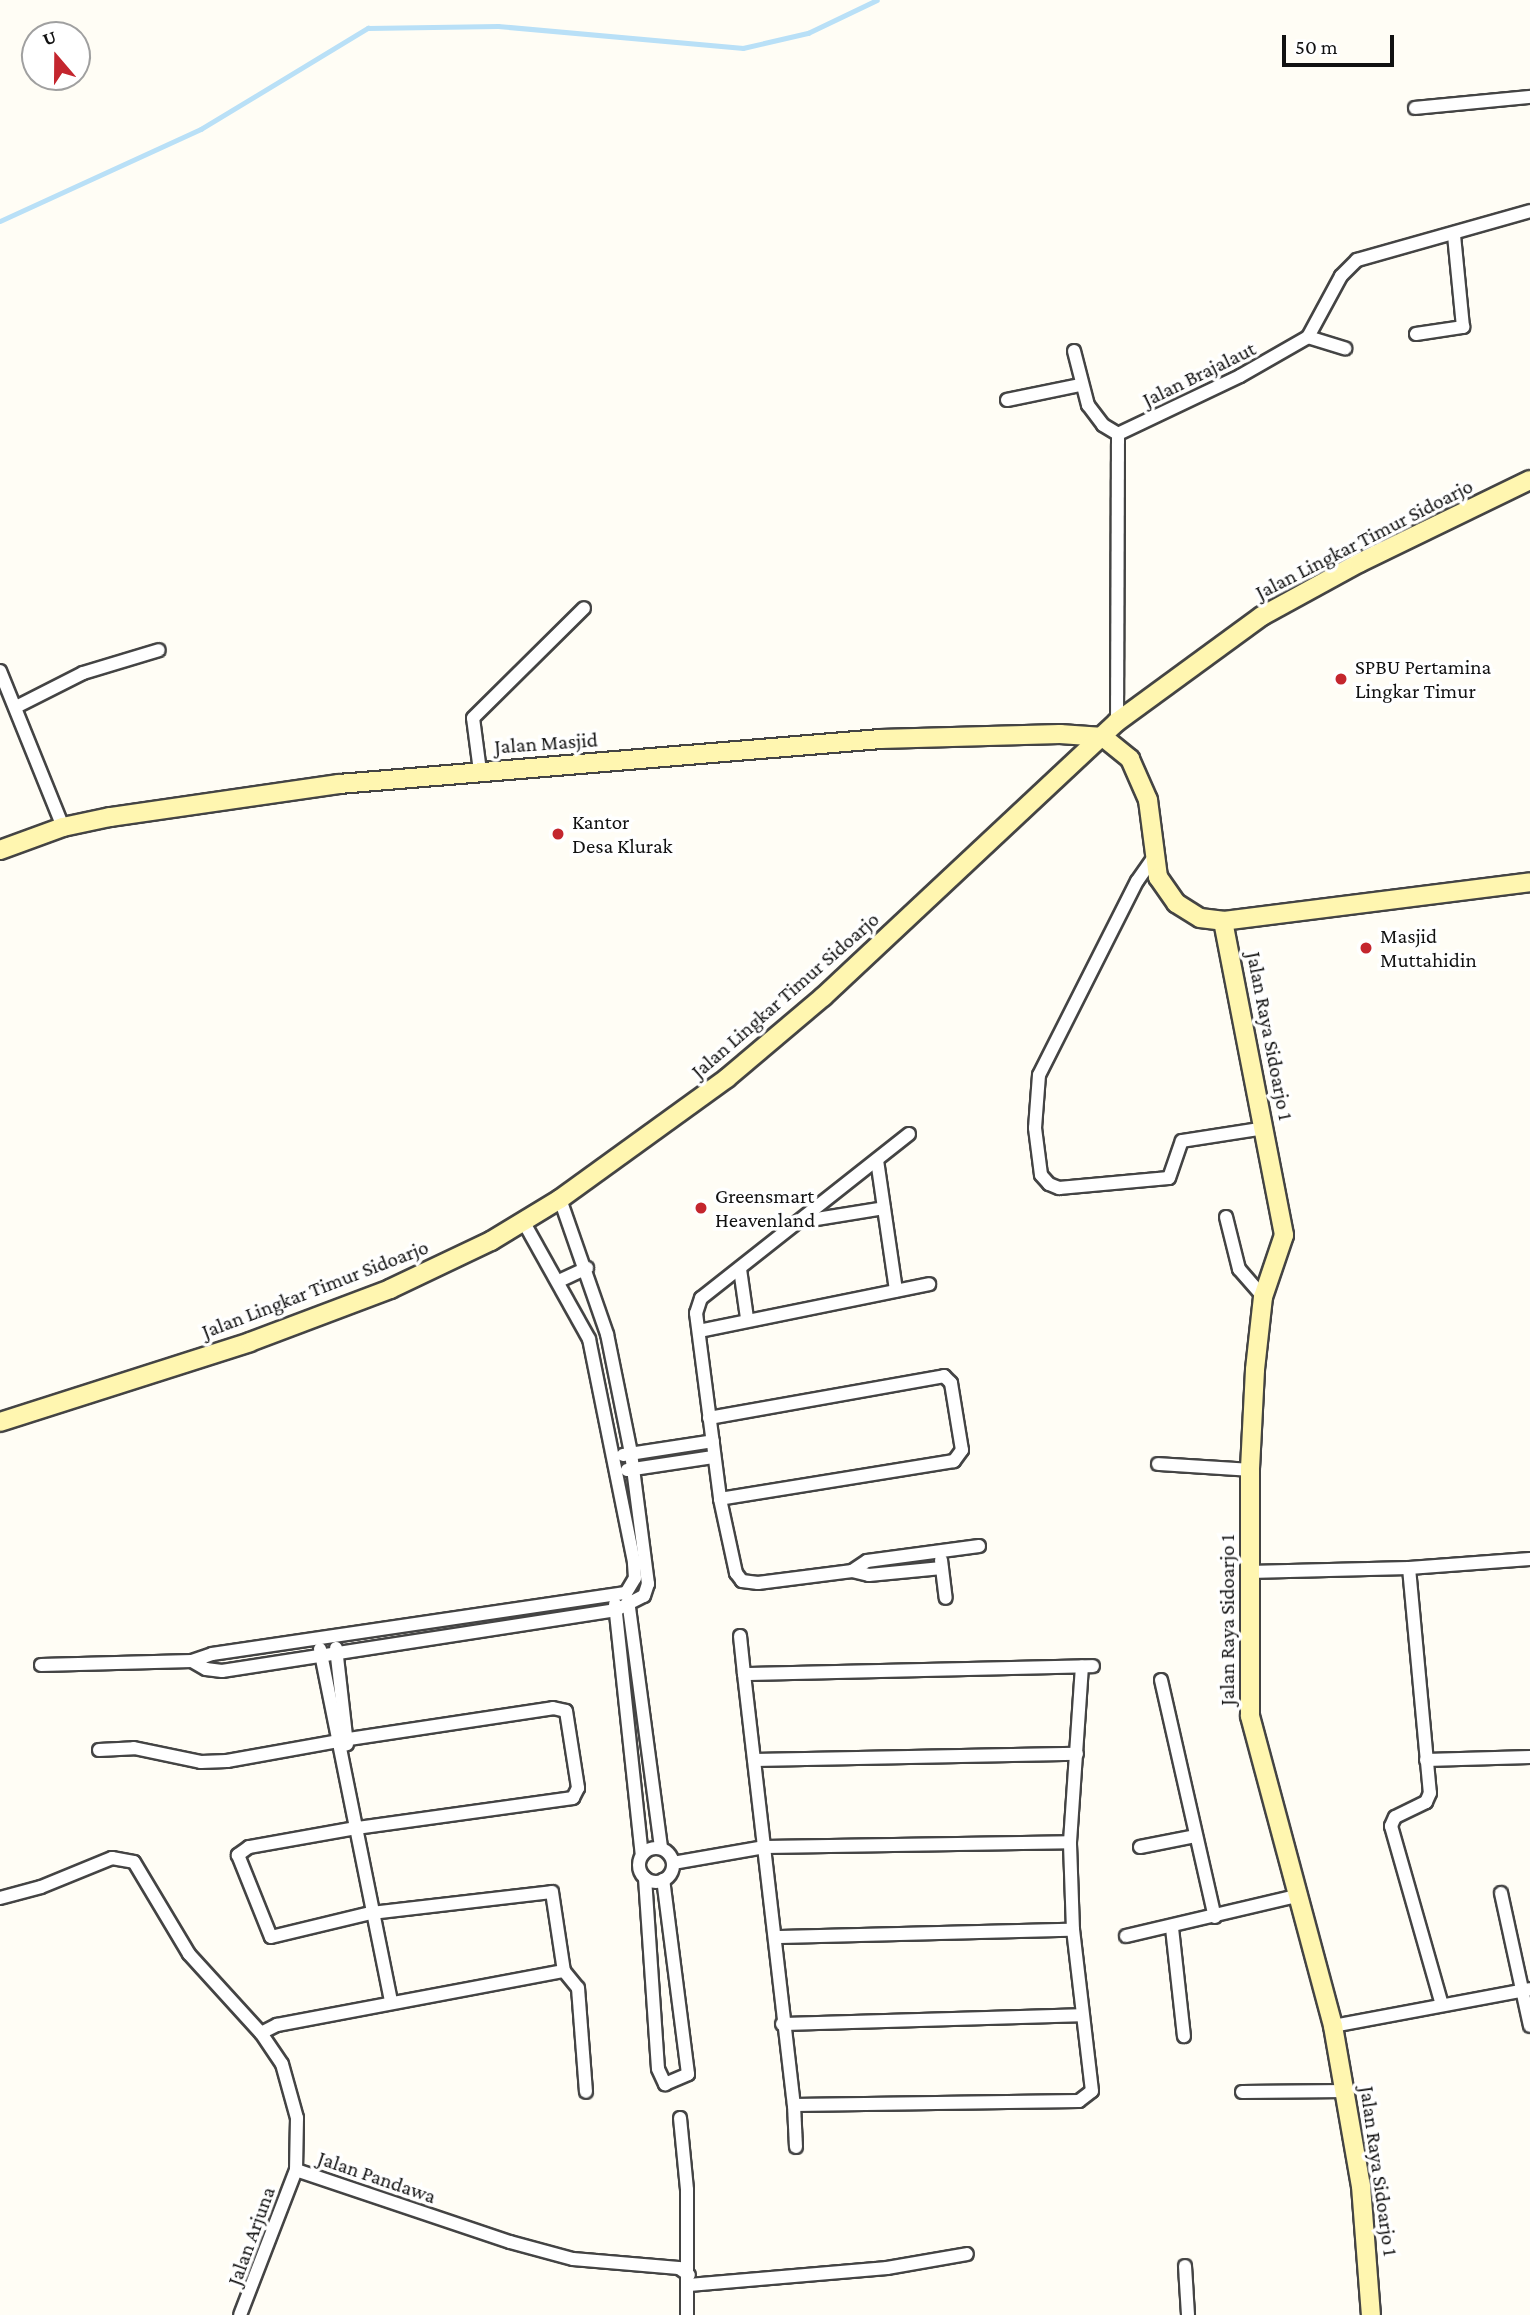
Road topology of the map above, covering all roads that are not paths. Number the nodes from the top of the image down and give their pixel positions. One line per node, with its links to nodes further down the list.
1 (1530, 97): 2 (street)
2 (1415, 108)
3 (1530, 211): 4 (street)
4 (1454, 235): 5 (street); 6 (street)
5 (1416, 334)
6 (1308, 337): 7 (street); 11 (street, Jalan Brajalaut)
7 (1345, 348)
8 (1074, 351): 9 (street)
9 (1080, 386): 10 (street); 11 (street)
10 (1007, 400)
11 (1118, 434): 17 (street)
12 (1530, 480): 17 (street, Jalan Lingkar Timur Sidoarjo)
13 (583, 608): 19 (street)
14 (159, 650): 16 (street)
15 (2, 674): 16 (street)
16 (16, 707): 20 (street)
17 (1117, 722): 18 (street, Jalan Lingkar Timur Sidoarjo)
18 (1103, 737): 19 (street, Jalan Masjid); 22 (street); 28 (street, Jalan Lingkar Timur Sidoarjo)
19 (480, 771): 20 (street, Jalan Masjid)
20 (63, 827): 21 (street, Jalan Masjid)
21 (0, 850)
22 (1154, 857): 24 (street); 25 (street)
23 (1530, 882): 24 (street)
24 (1223, 921): 25 (street, Jalan Raya Sidoarjo 1)
25 (1265, 1128): 38 (street, Jalan Raya Sidoarjo 1)
26 (909, 1133): 27 (street)
27 (877, 1160): 29 (street); 32 (street)
28 (560, 1199): 31 (street, Jalan Lingkar Timur Sidoarjo); 33 (street)
29 (884, 1208): 32 (street); 37 (street)
30 (1226, 1217): 38 (street)
31 (523, 1221): 35 (street); 46 (street, Jalan Lingkar Timur Sidoarjo)
32 (797, 1223): 34 (street)
33 (587, 1268): 35 (street); 39 (street)
34 (740, 1269): 41 (street); 42 (street)
35 (559, 1282): 40 (street)
36 (929, 1284): 37 (street)
37 (896, 1291): 41 (street)
38 (1264, 1297): 53 (street, Jalan Raya Sidoarjo 1)
39 (597, 1300): 40 (street); 43 (street)
40 (576, 1310): 44 (street)
41 (747, 1318): 42 (street)
42 (699, 1331): 45 (street)
43 (607, 1334): 44 (street); 48 (street)
44 (589, 1339): 49 (street)
45 (709, 1418): 47 (street); 55 (street)
46 (0, 1422)
47 (713, 1441): 48 (street); 50 (street)
48 (631, 1453): 49 (street); 52 (street)
49 (612, 1457): 54 (street)
50 (713, 1457): 52 (street); 55 (street)
51 (1158, 1464): 53 (street)
52 (633, 1469): 54 (street); 65 (street)
53 (1250, 1470): 62 (street, Jalan Raya Sidoarjo 1)
54 (615, 1471): 64 (street)
55 (720, 1499): 61 (street)
56 (979, 1546): 57 (street)
57 (939, 1551): 59 (street); 61 (street)
58 (1530, 1559): 60 (street)
59 (942, 1568): 61 (street); 63 (street)
60 (1409, 1568): 62 (street); 82 (street)
61 (852, 1571)
62 (1249, 1572): 94 (street, Jalan Raya Sidoarjo 1)
63 (946, 1598)
64 (618, 1600): 65 (street); 67 (street); 70 (street); 89 (street)
65 (631, 1606): 88 (street)
66 (740, 1636): 75 (street)
67 (334, 1638): 68 (street); 70 (street)
68 (318, 1640): 69 (street); 71 (street)
69 (286, 1644): 72 (street); 73 (street)
70 (337, 1653): 71 (street); 77 (street)
71 (321, 1655): 72 (street); 77 (street)
72 (288, 1659): 73 (street)
73 (192, 1661): 74 (street)
74 (41, 1665)
75 (744, 1674): 79 (street); 81 (street)
76 (1161, 1680): 84 (street)
77 (343, 1740): 78 (street); 83 (street); 83 (street)
78 (99, 1749)
79 (1077, 1754): 81 (street); 85 (street)
80 (1530, 1757): 82 (street)
81 (754, 1760): 86 (street)
82 (1426, 1760): 105 (street)
83 (356, 1828): 96 (street); 96 (street)
84 (1195, 1836): 87 (street); 97 (street)
85 (1070, 1842): 86 (street); 99 (street)
86 (765, 1847): 90 (street); 101 (street)
87 (1140, 1847)
88 (661, 1848): 89 (street); 90 (street)
89 (642, 1855): 91 (street)
90 (673, 1863): 92 (street)
91 (645, 1878): 92 (street); 113 (street)
92 (663, 1880): 111 (street)
93 (1502, 1894): 103 (street)
94 (1297, 1896): 97 (street); 108 (street, Jalan Raya Sidoarjo 1)
95 (0, 1898): 110 (street, Jalan Pandawa)
96 (371, 1913): 102 (street); 104 (street)
97 (1215, 1917): 98 (street)
98 (1172, 1928): 100 (street); 112 (street)
99 (1073, 1930): 101 (street); 106 (street)
100 (1126, 1936)
101 (776, 1937): 107 (street)
102 (564, 1971): 104 (street); 115 (street)
103 (1526, 1989): 105 (street); 109 (street)
104 (391, 2002): 110 (street)
105 (1442, 2005): 108 (street)
106 (1082, 2015): 107 (street); 117 (street)
107 (782, 2024): 117 (street)
108 (1333, 2026): 114 (street, Jalan Raya Sidoarjo 1)
109 (1530, 2026)
110 (261, 2033): 120 (street, Jalan Pandawa)
111 (683, 2035): 113 (street); 113 (street)
112 (1184, 2036)
113 (657, 2038)
114 (1346, 2091): 116 (street); 127 (street, Jalan Raya Sidoarjo 1)
115 (586, 2092)
116 (1241, 2092)
117 (794, 2105): 119 (street)
118 (680, 2118): 123 (street)
119 (796, 2147)
120 (296, 2170): 123 (street, Jalan Pandawa); 124 (street, Jalan Arjuna)
121 (967, 2254): 123 (street)
122 (1185, 2266): 126 (street)
123 (689, 2280): 125 (street)
124 (240, 2315)
125 (687, 2315)
126 (1188, 2315)
127 (1371, 2315)

